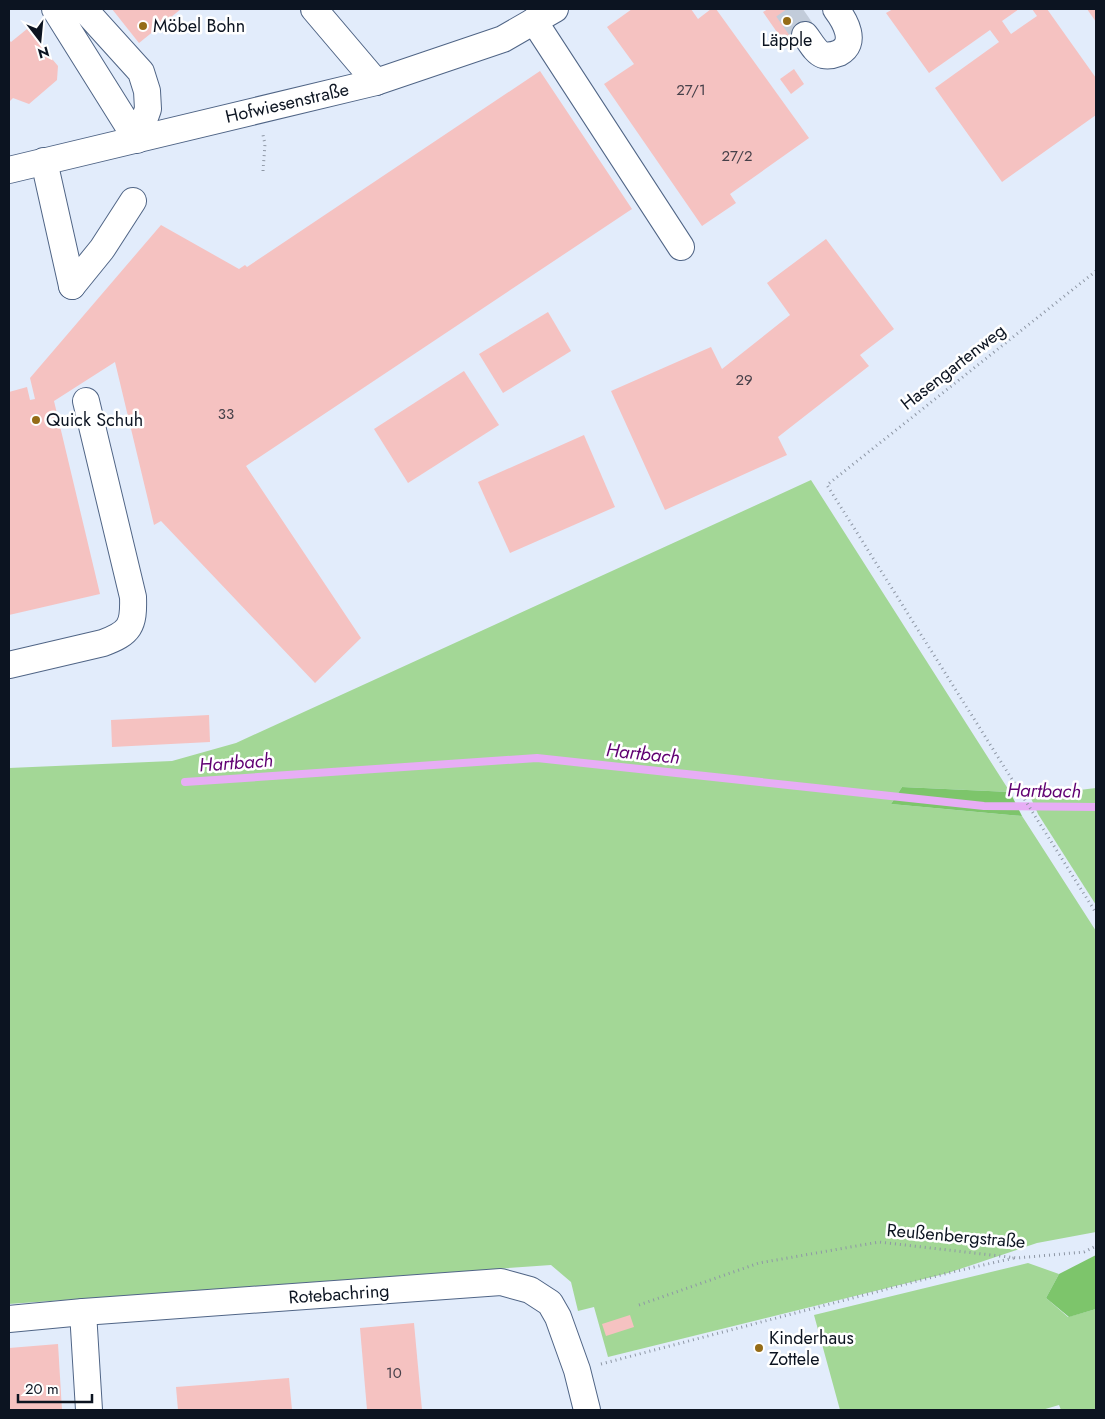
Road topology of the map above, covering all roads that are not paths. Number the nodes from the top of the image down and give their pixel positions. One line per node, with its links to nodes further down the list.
1 (55, 9): 8 (street)
2 (84, 9): 8 (street)
3 (314, 9): 7 (street)
4 (836, 9): 6 (street)
5 (544, 15): 7 (street, Hofwiesenstraße); 12 (street)
6 (805, 35)
7 (376, 82): 8 (street, Hofwiesenstraße)
8 (137, 140): 9 (street, Hofwiesenstraße)
9 (44, 161): 10 (street, Hofwiesenstraße); 11 (street)
10 (9, 170)
11 (133, 201)
12 (681, 247)
13 (86, 401): 14 (street)
14 (9, 665)
15 (83, 1312): 16 (street, Rotebachring); 17 (street); 18 (street, Rotebachring)
16 (9, 1319)
17 (89, 1410)
18 (587, 1410)

